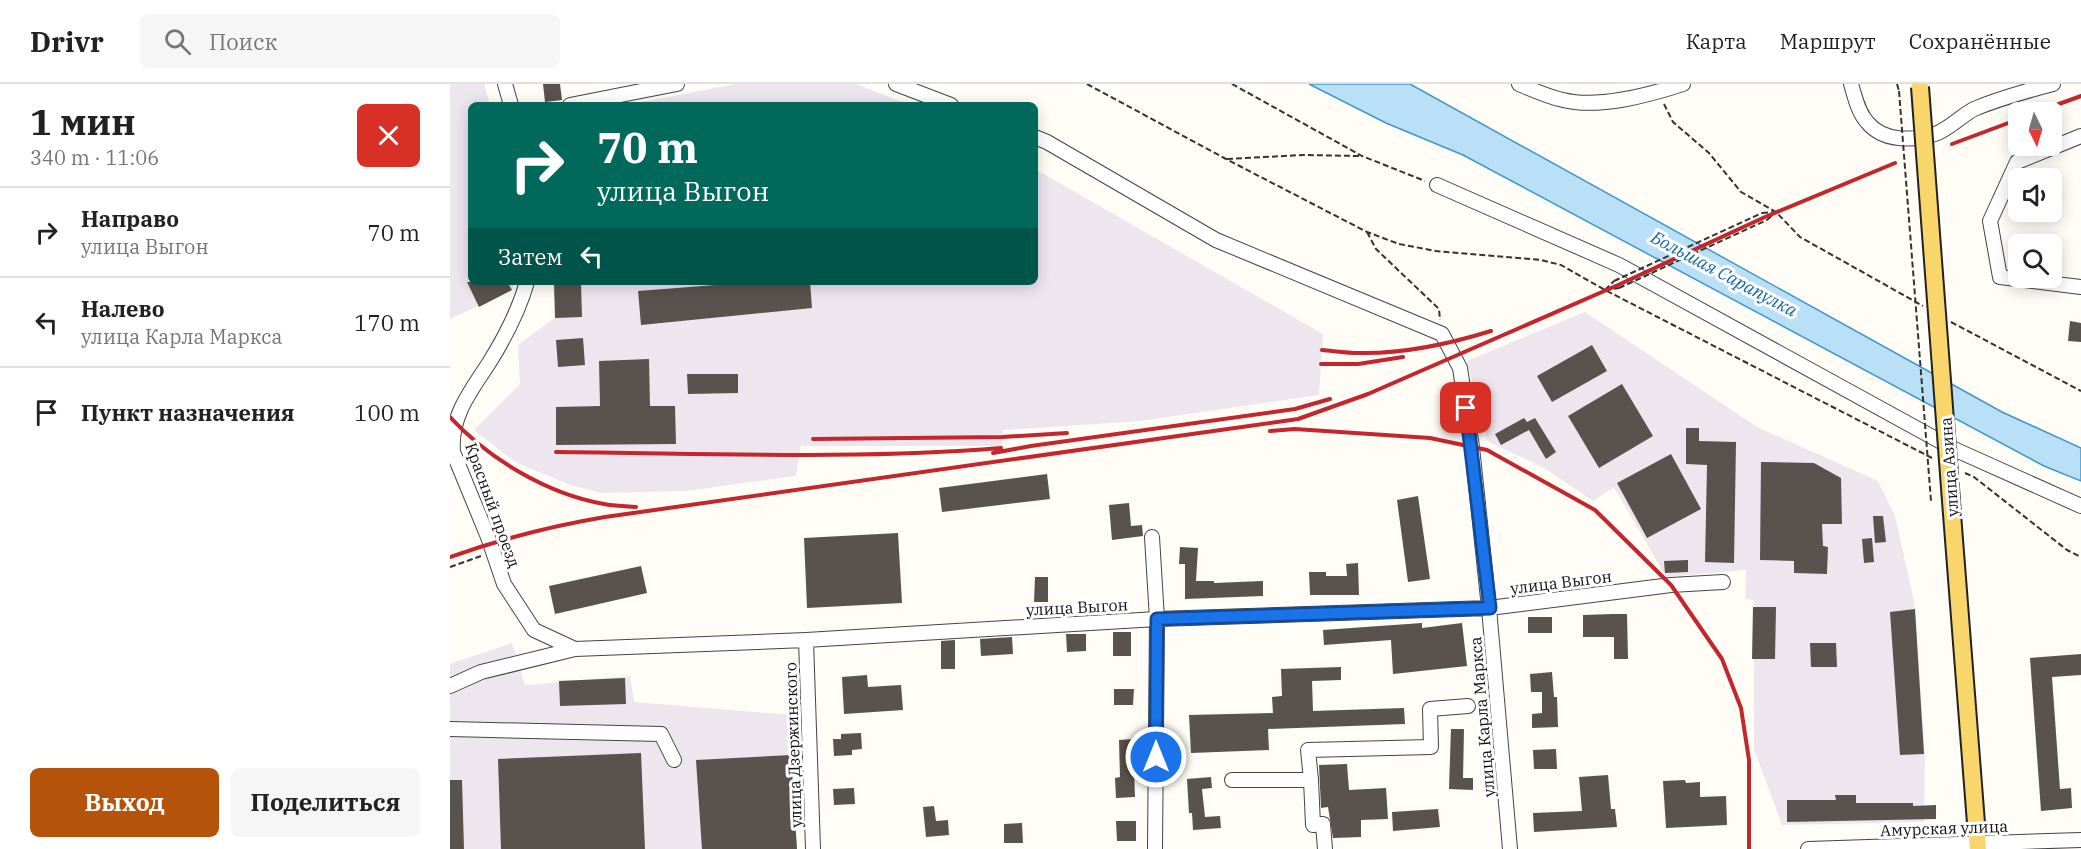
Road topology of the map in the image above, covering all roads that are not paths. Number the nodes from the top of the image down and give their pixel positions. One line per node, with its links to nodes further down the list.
1 (505, 84): 9 (street)
2 (677, 84): 10 (street)
3 (896, 84): 11 (street)
4 (1519, 84): 5 (street)
5 (1680, 84)
6 (1851, 84): 7 (street)
7 (2053, 84)
8 (1920, 86): 31 (main road, улица Азина, bridge)
9 (510, 102)
10 (585, 102)
11 (943, 102)
12 (2081, 136): 16 (street)
13 (1038, 138): 20 (street, улица Карла Маркса)
14 (1437, 185): 17 (street)
15 (526, 285): 23 (street, Красный проезд)
16 (2081, 287)
17 (2081, 506)
18 (1152, 537): 21 (street)
19 (1723, 582): 20 (street, улица Выгон)
20 (1490, 608): 21 (street, улица Выгон); 36 (street, улица Карла Маркса)
21 (1157, 619): 22 (street, улица Выгон); 34 (street)
22 (806, 640): 23 (street, улица Выгон); 33 (street, улица Дзержинского)
23 (575, 649): 24 (street, улица Выгон)
24 (450, 686)
25 (1468, 706): 29 (street)
26 (450, 729): 27 (street)
27 (674, 760)
28 (1232, 780): 29 (street)
29 (1311, 780): 35 (street)
30 (2081, 840): 31 (street, Амурская улица)
31 (1978, 847): 32 (street, Амурская улица)
32 (1899, 848): 37 (street, Амурская улица)
33 (813, 849)
34 (1155, 849)
35 (1325, 849)
36 (1510, 849)
37 (1808, 849)

